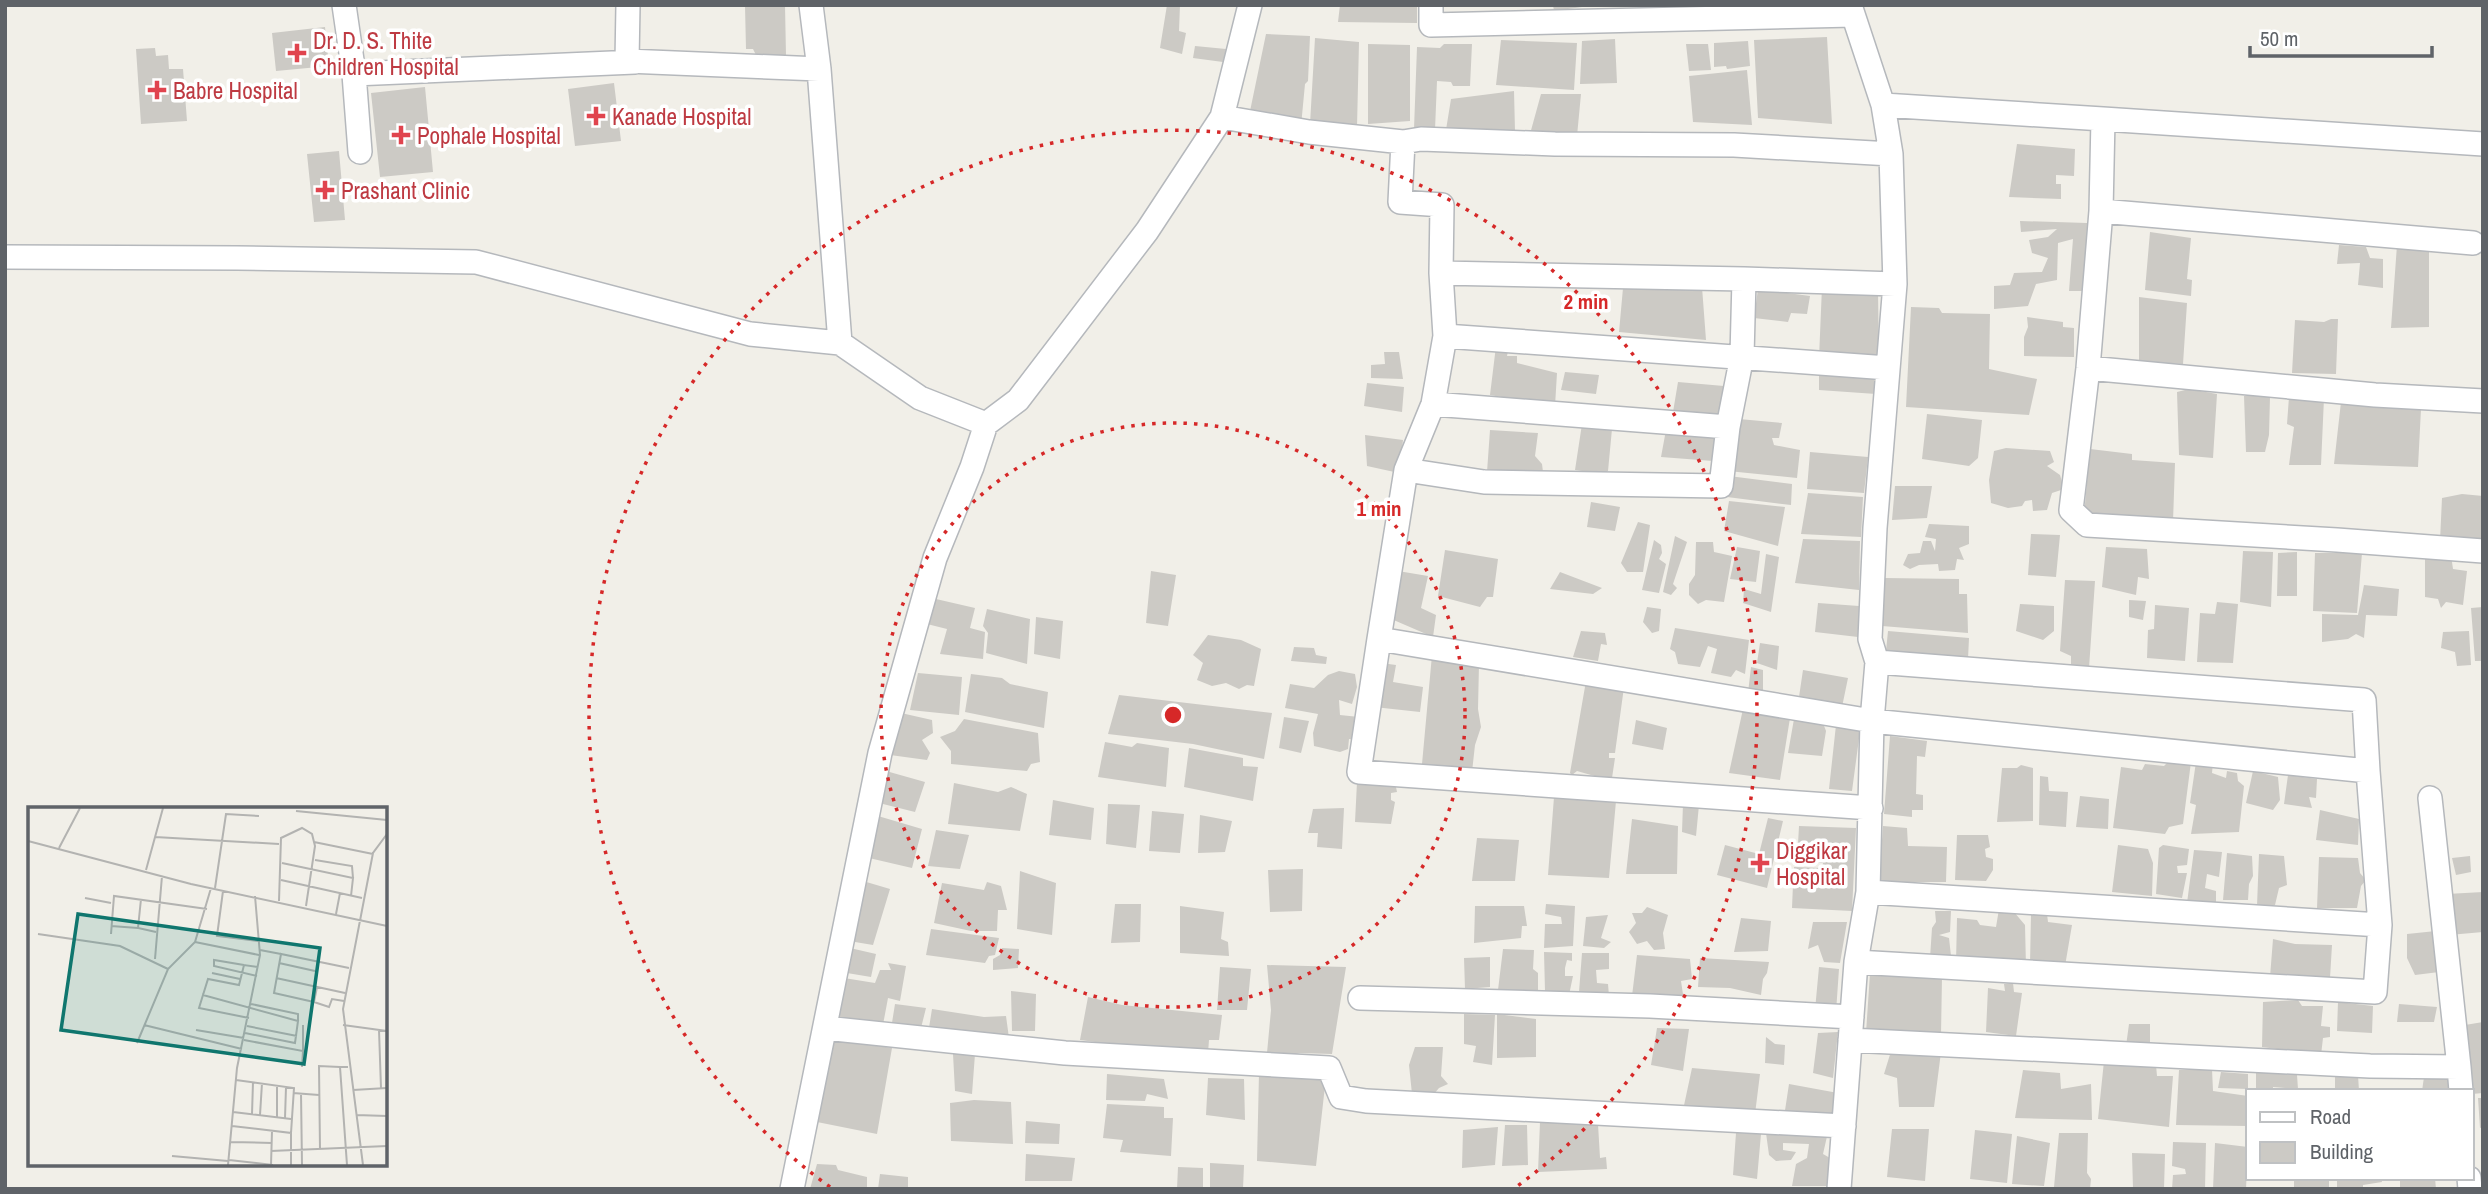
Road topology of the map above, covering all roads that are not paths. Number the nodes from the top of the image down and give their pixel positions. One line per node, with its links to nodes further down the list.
1 (344, 5): 9 (street)
2 (628, 5): 7 (street)
3 (811, 5): 8 (street)
4 (1250, 5): 11 (street)
5 (1431, 5): 6 (street)
6 (1852, 10): 10 (street)
7 (635, 62): 8 (street); 9 (street)
8 (819, 69): 24 (street)
9 (354, 74): 15 (street)
10 (1883, 106): 12 (street); 16 (street)
11 (1222, 117): 13 (street); 30 (street)
12 (2103, 119): 14 (street); 17 (street)
13 (1402, 142): 16 (street); 20 (street)
14 (2483, 145)
15 (360, 152)
16 (1891, 154): 22 (street)
17 (2101, 211): 18 (street); 27 (street)
18 (2473, 243)
19 (5, 257): 24 (street)
20 (1441, 273): 21 (street); 23 (street)
21 (1744, 279): 22 (street); 25 (street)
22 (1895, 284): 26 (street)
23 (1445, 336): 25 (street); 29 (street)
24 (840, 343): 30 (street)
25 (1742, 356): 26 (street); 31 (street)
26 (1888, 368): 35 (street)
27 (2088, 368): 28 (street); 33 (street)
28 (2483, 401)
29 (1433, 404): 31 (street); 32 (street)
30 (986, 424): 44 (street)
31 (1728, 427): 32 (street)
32 (1406, 470): 34 (street)
33 (2483, 551)
34 (1379, 639): 36 (street); 39 (street)
35 (1877, 662): 36 (street); 37 (street)
36 (1872, 721): 37 (street); 39 (street)
37 (2368, 771): 41 (street)
38 (2430, 798): 46 (street)
39 (1871, 808): 40 (street)
40 (1868, 892): 41 (street); 42 (street)
41 (2380, 925): 42 (street)
42 (1856, 962): 45 (street)
43 (1360, 998): 45 (street)
44 (825, 1028): 48 (street); 49 (street)
45 (1851, 1028): 46 (street); 48 (street)
46 (2459, 1067): 47 (street)
47 (2461, 1089)
48 (1844, 1126): 50 (street)
49 (792, 1189)
50 (1839, 1189)

